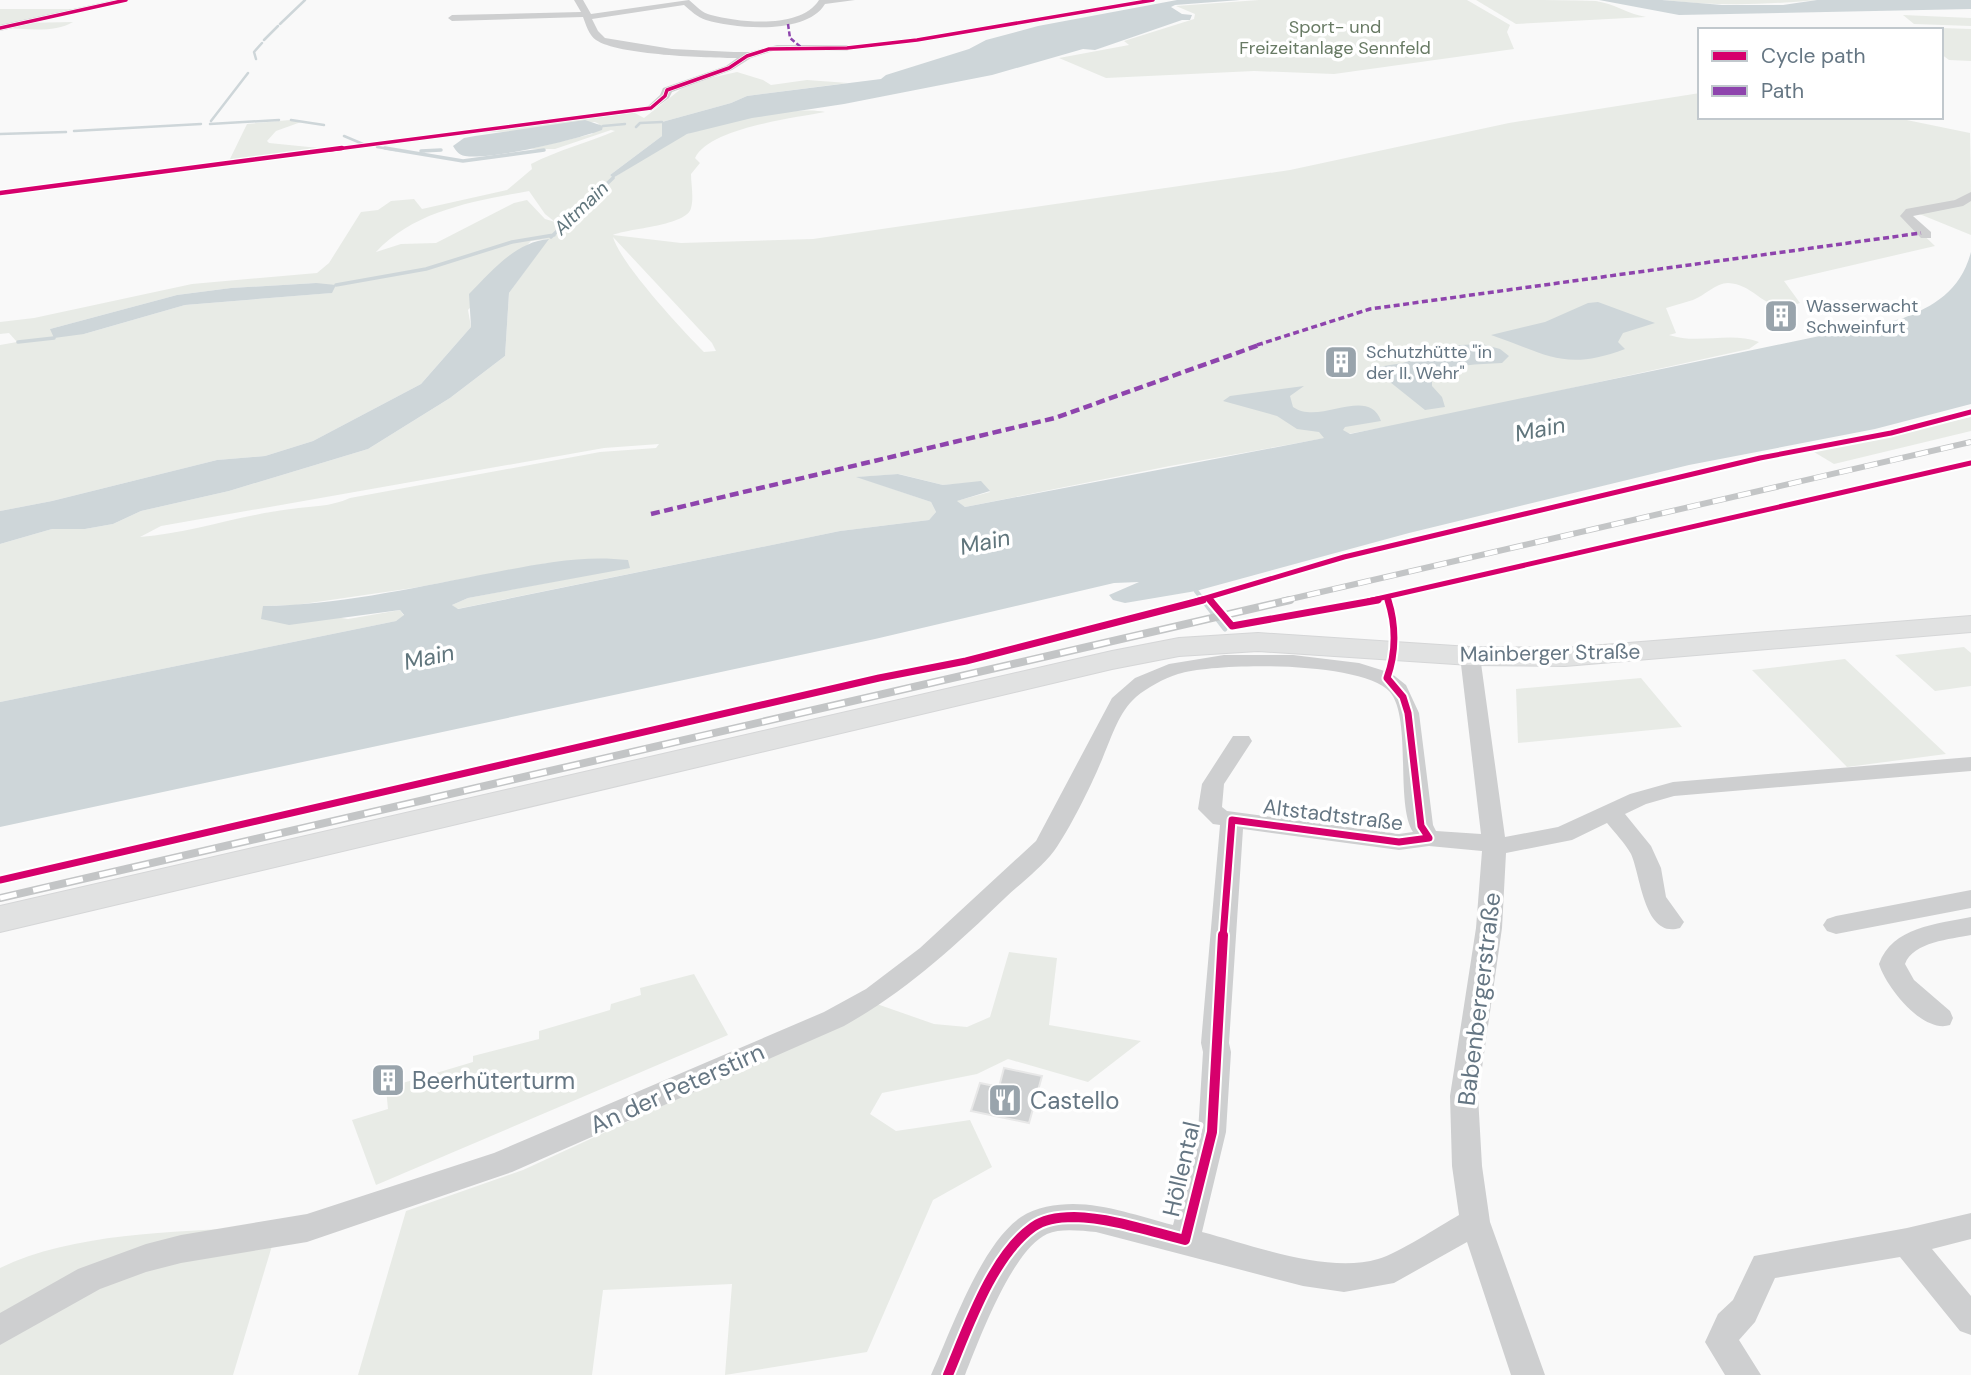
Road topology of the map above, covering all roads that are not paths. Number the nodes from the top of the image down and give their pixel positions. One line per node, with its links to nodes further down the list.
1 (126, 0): 9 (street)
2 (578, 0): 6 (street)
3 (851, 0): 5 (street)
4 (684, 1): 6 (street); 8 (street)
5 (823, 1): 8 (street)
6 (588, 15): 7 (street); 14 (street)
7 (452, 18)
8 (788, 24): 10 (street)
9 (0, 28)
10 (790, 38): 11 (street); 12 (street)
11 (775, 48): 12 (street); 14 (street)
12 (802, 48): 13 (street)
13 (847, 48)
14 (747, 56): 15 (street)
15 (651, 108)
16 (1971, 196): 17 (street)
17 (1926, 235)
18 (1971, 625): 19 (main road, Mainberger Straße)
19 (1470, 656): 25 (street, Babenbergerstraße); 27 (main road, Mainberger Straße)
20 (1241, 741): 23 (street)
21 (1971, 764): 22 (street, Altstadtstraße)
22 (1612, 813): 25 (street, Altstadtstraße); 28 (street)
23 (1232, 820): 24 (street, Altstadtstraße); 34 (street, Höllental)
24 (1429, 838): 25 (street, Altstadtstraße); 37 (street, An der Peterstirn)
25 (1494, 846): 32 (street, Babenbergerstraße)
26 (1971, 900): 29 (street)
27 (0, 919)
28 (1671, 922)
29 (1836, 925)
30 (1971, 926): 31 (street)
31 (1940, 1018)
32 (1475, 1222): 34 (street, Höllental); 39 (street, Babenbergerstraße)
33 (1971, 1226): 35 (street)
34 (1185, 1240): 38 (street, Höllental)
35 (1907, 1242): 36 (street); 40 (street)
36 (1971, 1320)
37 (0, 1330)
38 (948, 1375)
39 (1528, 1375)
40 (1744, 1375)

